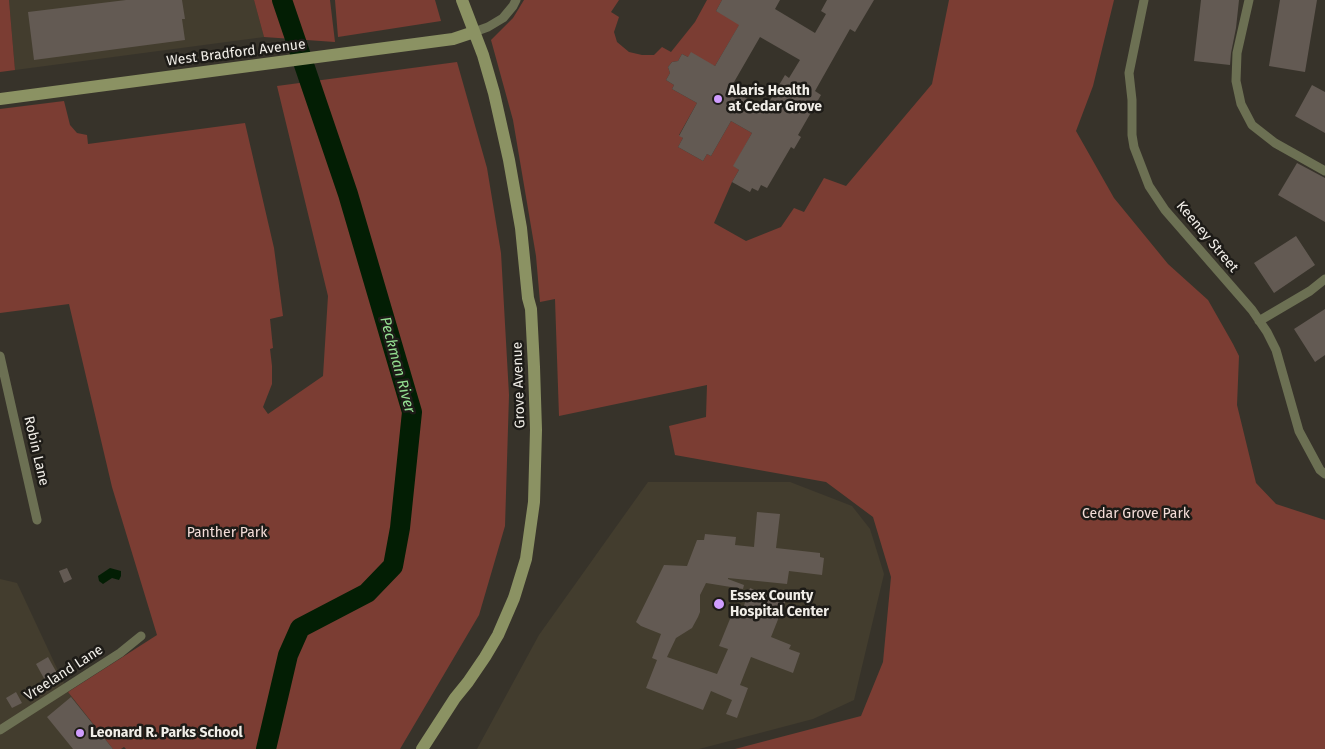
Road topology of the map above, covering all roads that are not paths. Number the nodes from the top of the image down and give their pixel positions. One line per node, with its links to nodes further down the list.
1 (462, 0): 5 (street, Grove Avenue)
2 (516, 0): 5 (street)
3 (1144, 0): 9 (street, Keeney Street)
4 (1249, 0): 7 (street)
5 (474, 32): 6 (street, West Bradford Avenue); 16 (street, Grove Avenue)
6 (0, 99)
7 (1325, 171)
8 (1325, 279): 9 (street)
9 (1259, 321): 12 (street, Keeney Street)
10 (0, 356): 11 (street, Robin Lane)
11 (4, 388): 13 (street, Robin Lane)
12 (1325, 474)
13 (37, 520)
14 (141, 636): 15 (street, Vreeland Lane)
15 (0, 730)
16 (422, 749)

